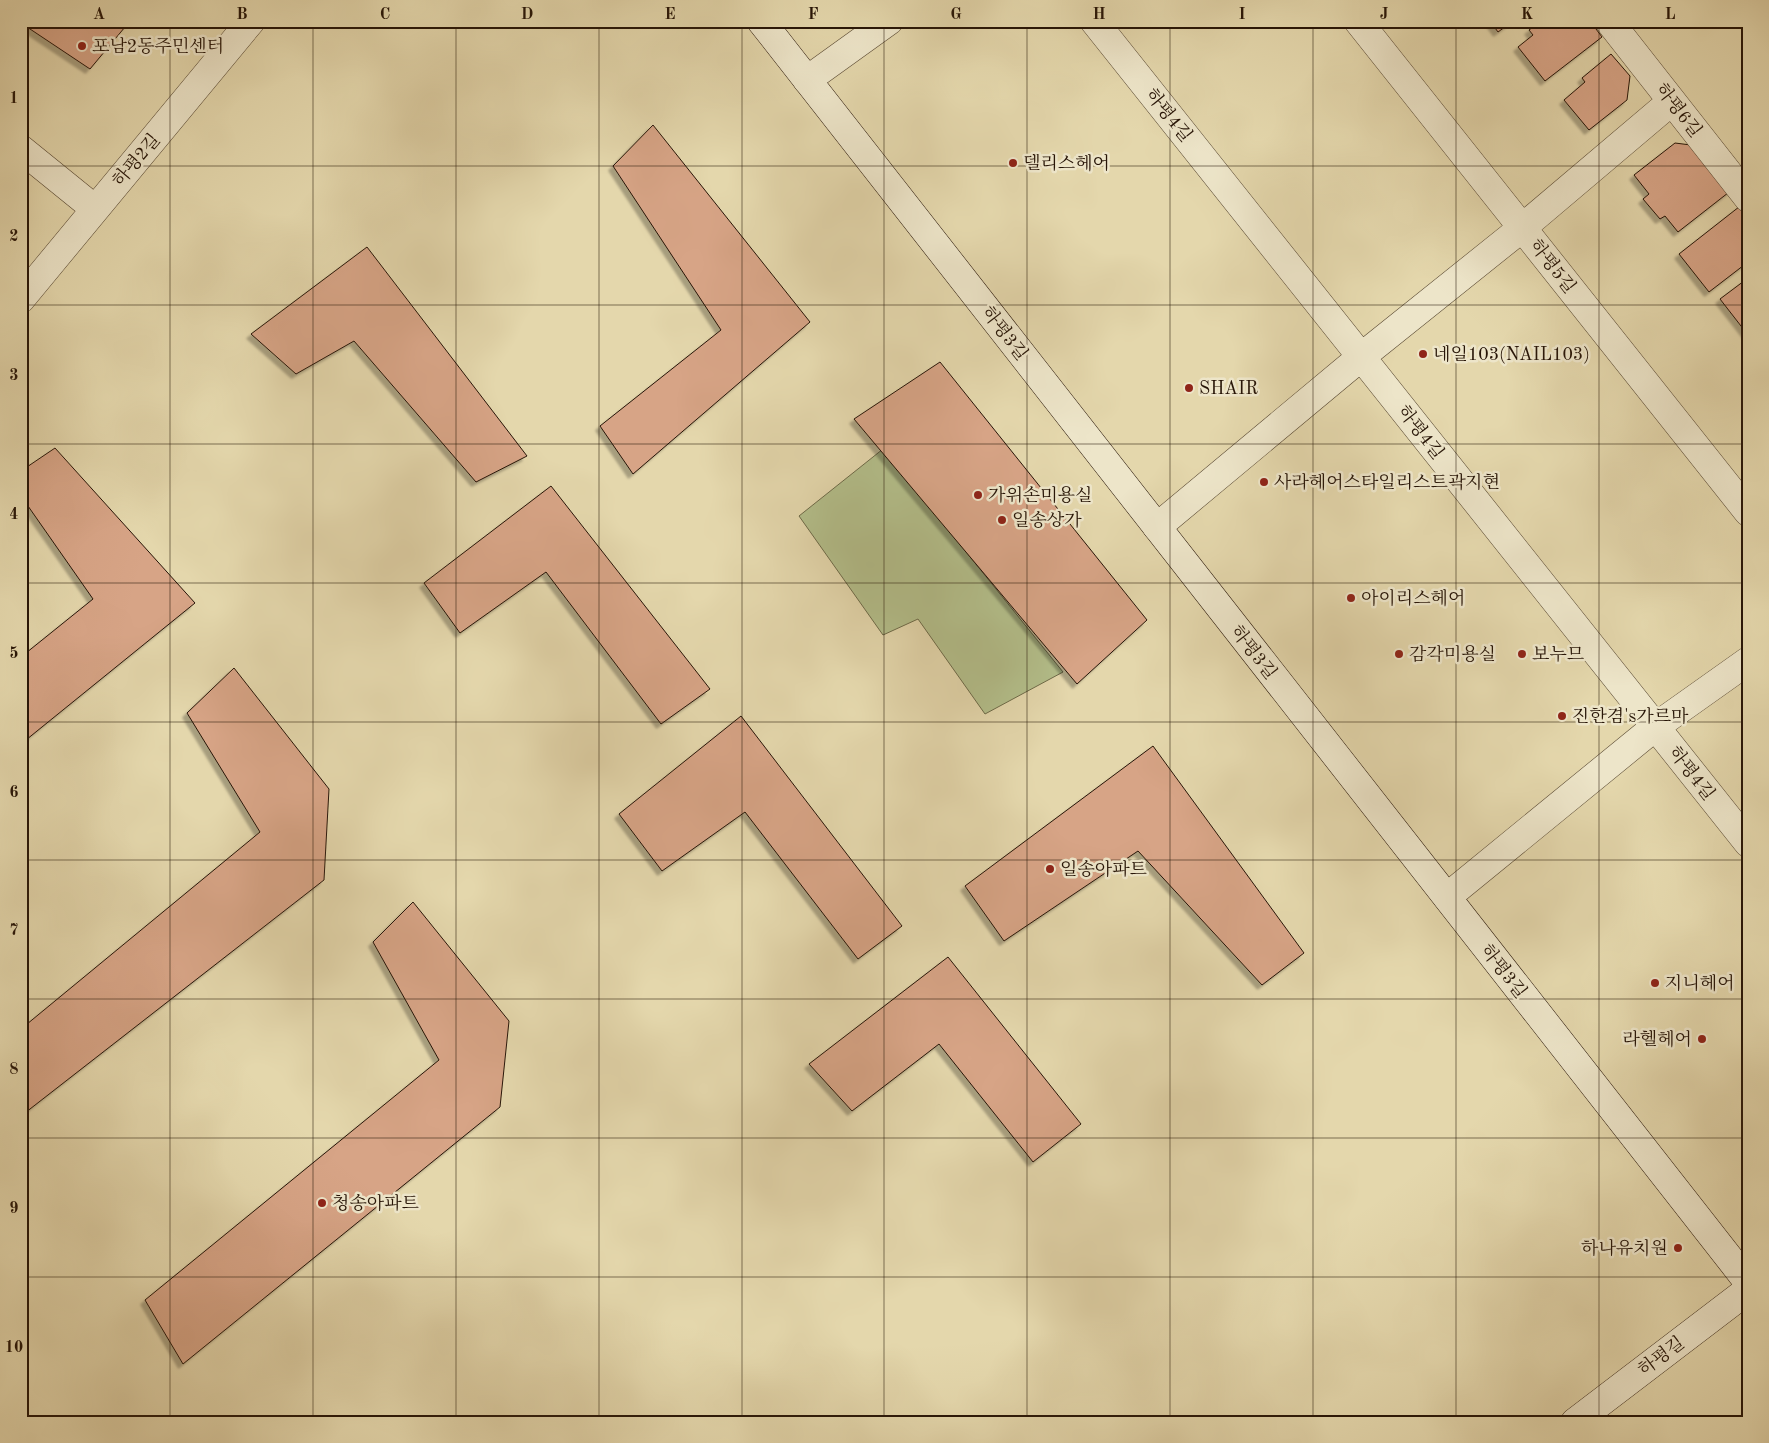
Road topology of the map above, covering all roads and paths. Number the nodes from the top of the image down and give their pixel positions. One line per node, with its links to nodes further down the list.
1 (251, 21): 11 (street, 하평2길)
2 (761, 21): 7 (street, 하평3길)
3 (889, 21): 7 (street)
4 (1094, 21): 14 (street, 하평4길)
5 (1358, 21): 12 (street, 하평5길)
6 (1609, 21): 8 (street, 하평6길)
7 (807, 80): 16 (street, 하평3길)
8 (1672, 101): 10 (street, 하평6길); 12 (street)
9 (21, 149): 11 (street)
10 (1748, 198)
11 (95, 209): 13 (street, 하평2길)
12 (1522, 228): 14 (street); 15 (street, 하평5길)
13 (21, 299)
14 (1361, 357): 16 (street); 18 (street, 하평4길)
15 (1748, 512)
16 (1157, 527): 20 (street, 하평3길)
17 (1748, 661): 18 (street)
18 (1656, 727): 19 (street, 하평4길); 20 (street)
19 (1748, 843)
20 (1446, 897): 21 (street, 하평3길)
21 (1748, 1282)
22 (1748, 1290): 23 (street, 하평길)
23 (1575, 1422)

